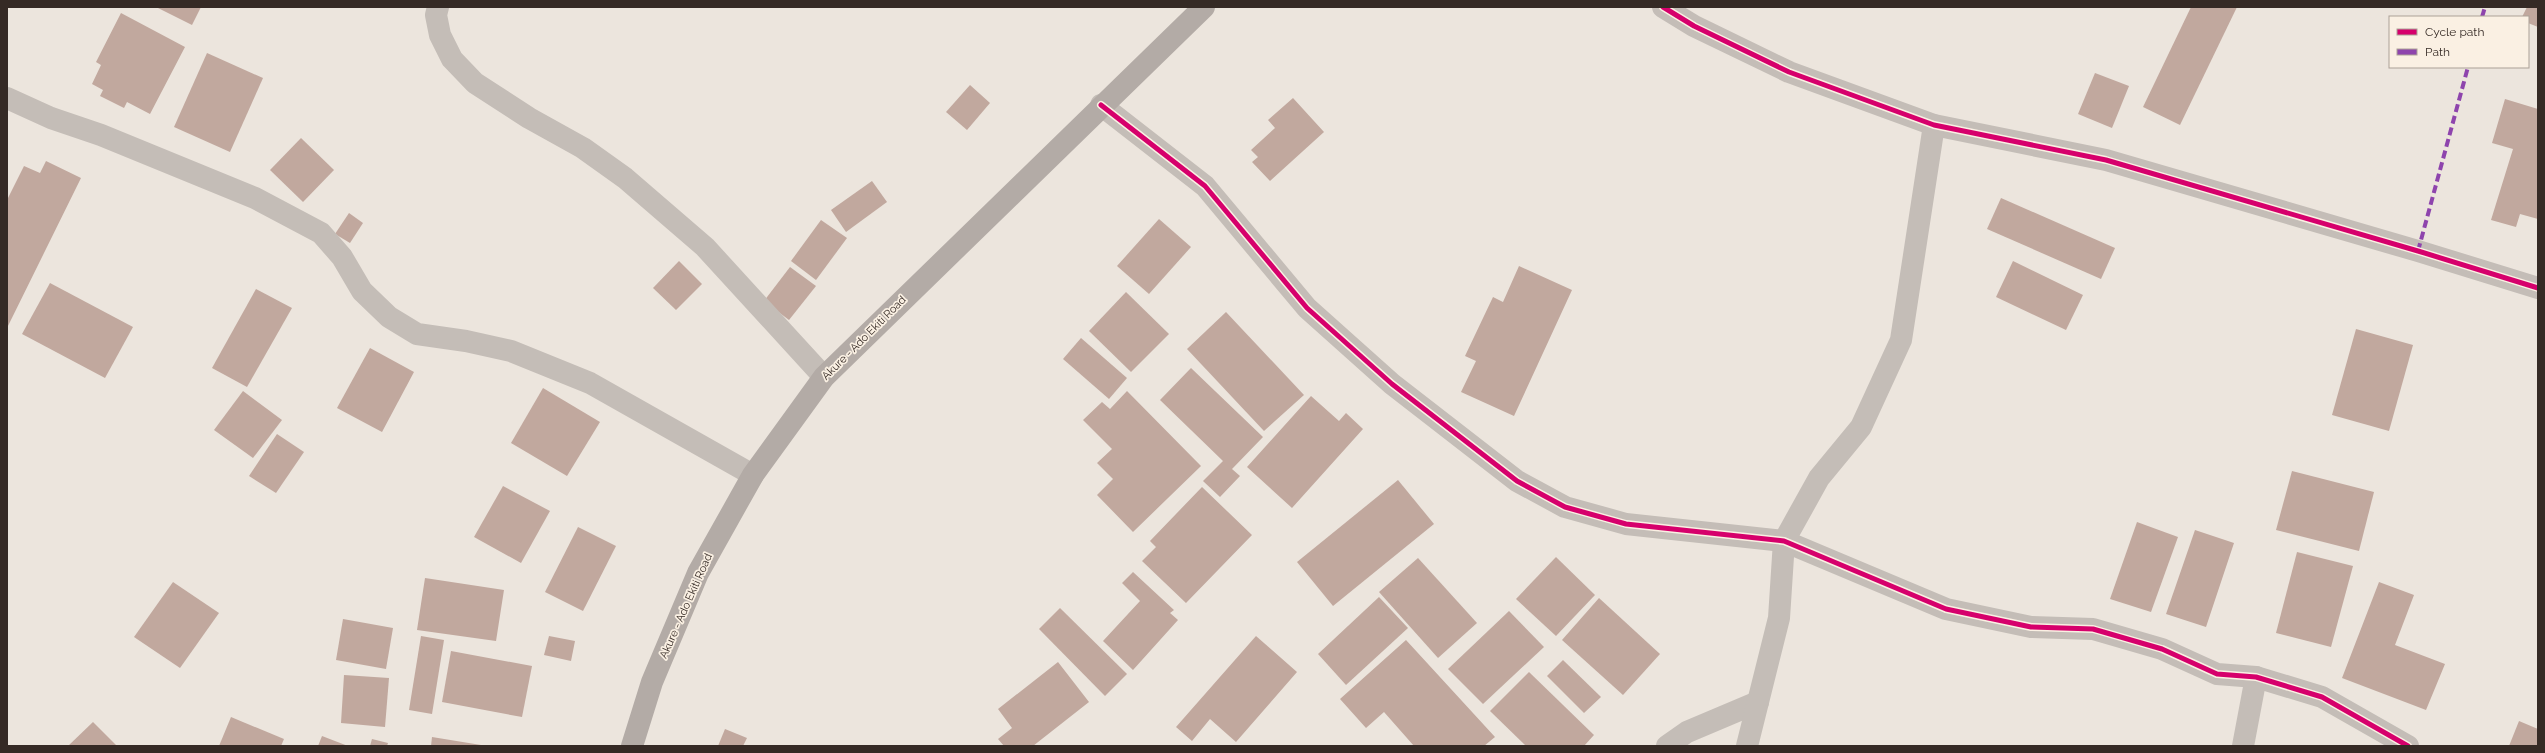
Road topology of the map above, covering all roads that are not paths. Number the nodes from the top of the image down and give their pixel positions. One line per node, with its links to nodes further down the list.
1 (438, 7): 8 (street)
2 (1204, 7): 5 (main road, Akure - Ado Ekiti Road)
3 (1663, 7): 6 (street)
4 (7, 98): 9 (street)
5 (1101, 105): 8 (main road, Akure - Ado Ekiti Road); 10 (street)
6 (1934, 125): 7 (street); 10 (street)
7 (2538, 288)
8 (824, 377): 9 (main road, Akure - Ado Ekiti Road)
9 (753, 475): 13 (main road, Akure - Ado Ekiti Road)
10 (1784, 541): 11 (street); 12 (street)
11 (2256, 677): 16 (street); 17 (street)
12 (1758, 702): 14 (street); 15 (street)
13 (632, 746)
14 (1668, 746)
15 (1747, 746)
16 (2243, 746)
17 (2408, 746)

